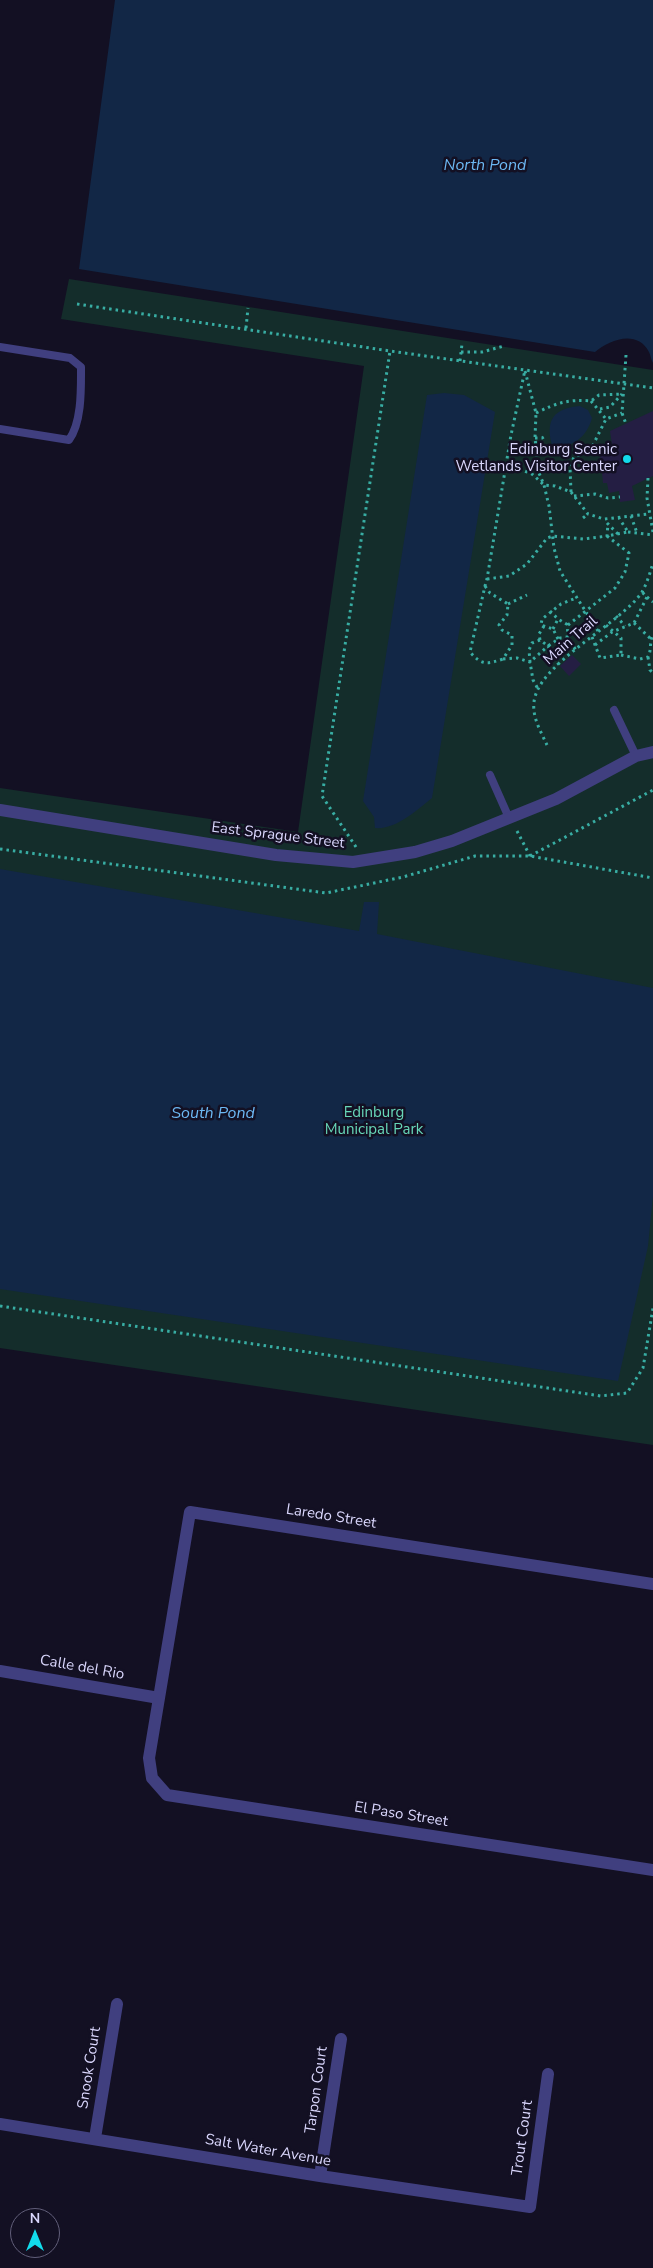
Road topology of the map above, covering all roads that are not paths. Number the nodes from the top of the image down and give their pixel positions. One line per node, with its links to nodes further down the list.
1 (0, 347): 2 (lane)
2 (0, 429)
3 (614, 710): 5 (lane)
4 (653, 752): 5 (street, East Sprague Street)
5 (636, 756): 8 (street, East Sprague Street)
6 (490, 775): 8 (lane)
7 (0, 810): 8 (street, East Sprague Street)
8 (510, 818)
9 (653, 1584): 11 (street, Laredo Street)
10 (0, 1671): 11 (street, Calle del Rio)
11 (159, 1698): 12 (street, El Paso Street)
12 (653, 1870)
13 (117, 2004): 17 (street, Snook Court)
14 (341, 2039): 18 (street, Tarpon Court)
15 (548, 2074): 19 (street, Trout Court)
16 (0, 2124): 17 (street, Salt Water Avenue)
17 (95, 2138): 18 (street, Salt Water Avenue)
18 (320, 2176): 19 (street, Salt Water Avenue)
19 (530, 2207)

